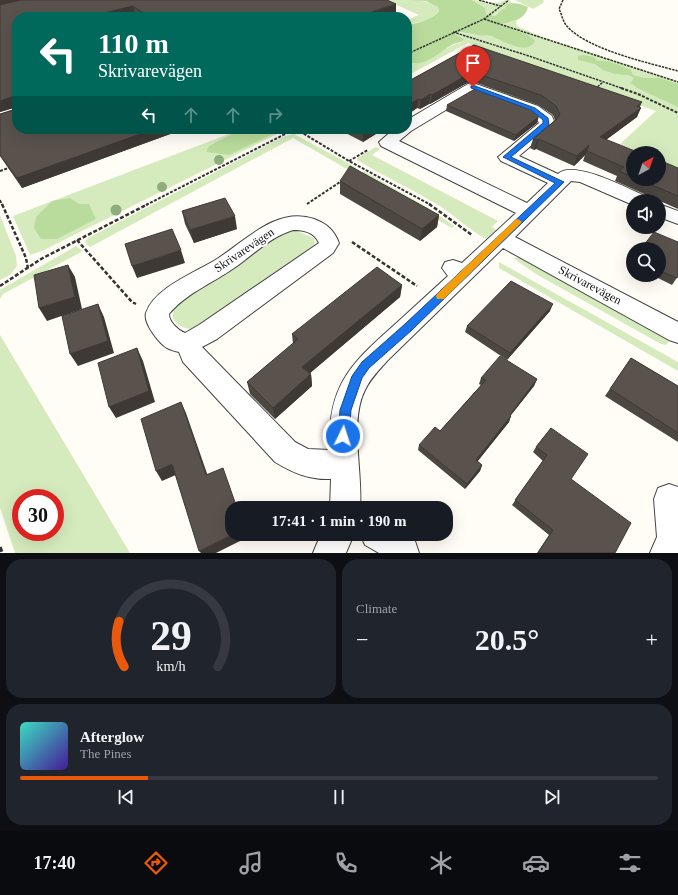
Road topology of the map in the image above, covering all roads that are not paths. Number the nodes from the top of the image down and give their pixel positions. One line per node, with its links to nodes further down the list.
1 (412, 124): 3 (street)
2 (397, 134): 5 (street)
3 (560, 182): 4 (street); 5 (street)
4 (626, 195)
5 (529, 212): 8 (street)
6 (666, 213): 7 (street)
7 (678, 218)
8 (501, 238): 9 (street, Skrivarevägen); 11 (street)
9 (678, 333)
10 (188, 343): 10 (street, Skrivarevägen); 11 (street)
11 (346, 464): 13 (street)
12 (669, 499): 18 (street)
13 (345, 501)
14 (335, 541): 16 (street)
15 (389, 541): 17 (street)
16 (329, 553)
17 (403, 553)
18 (666, 553)

